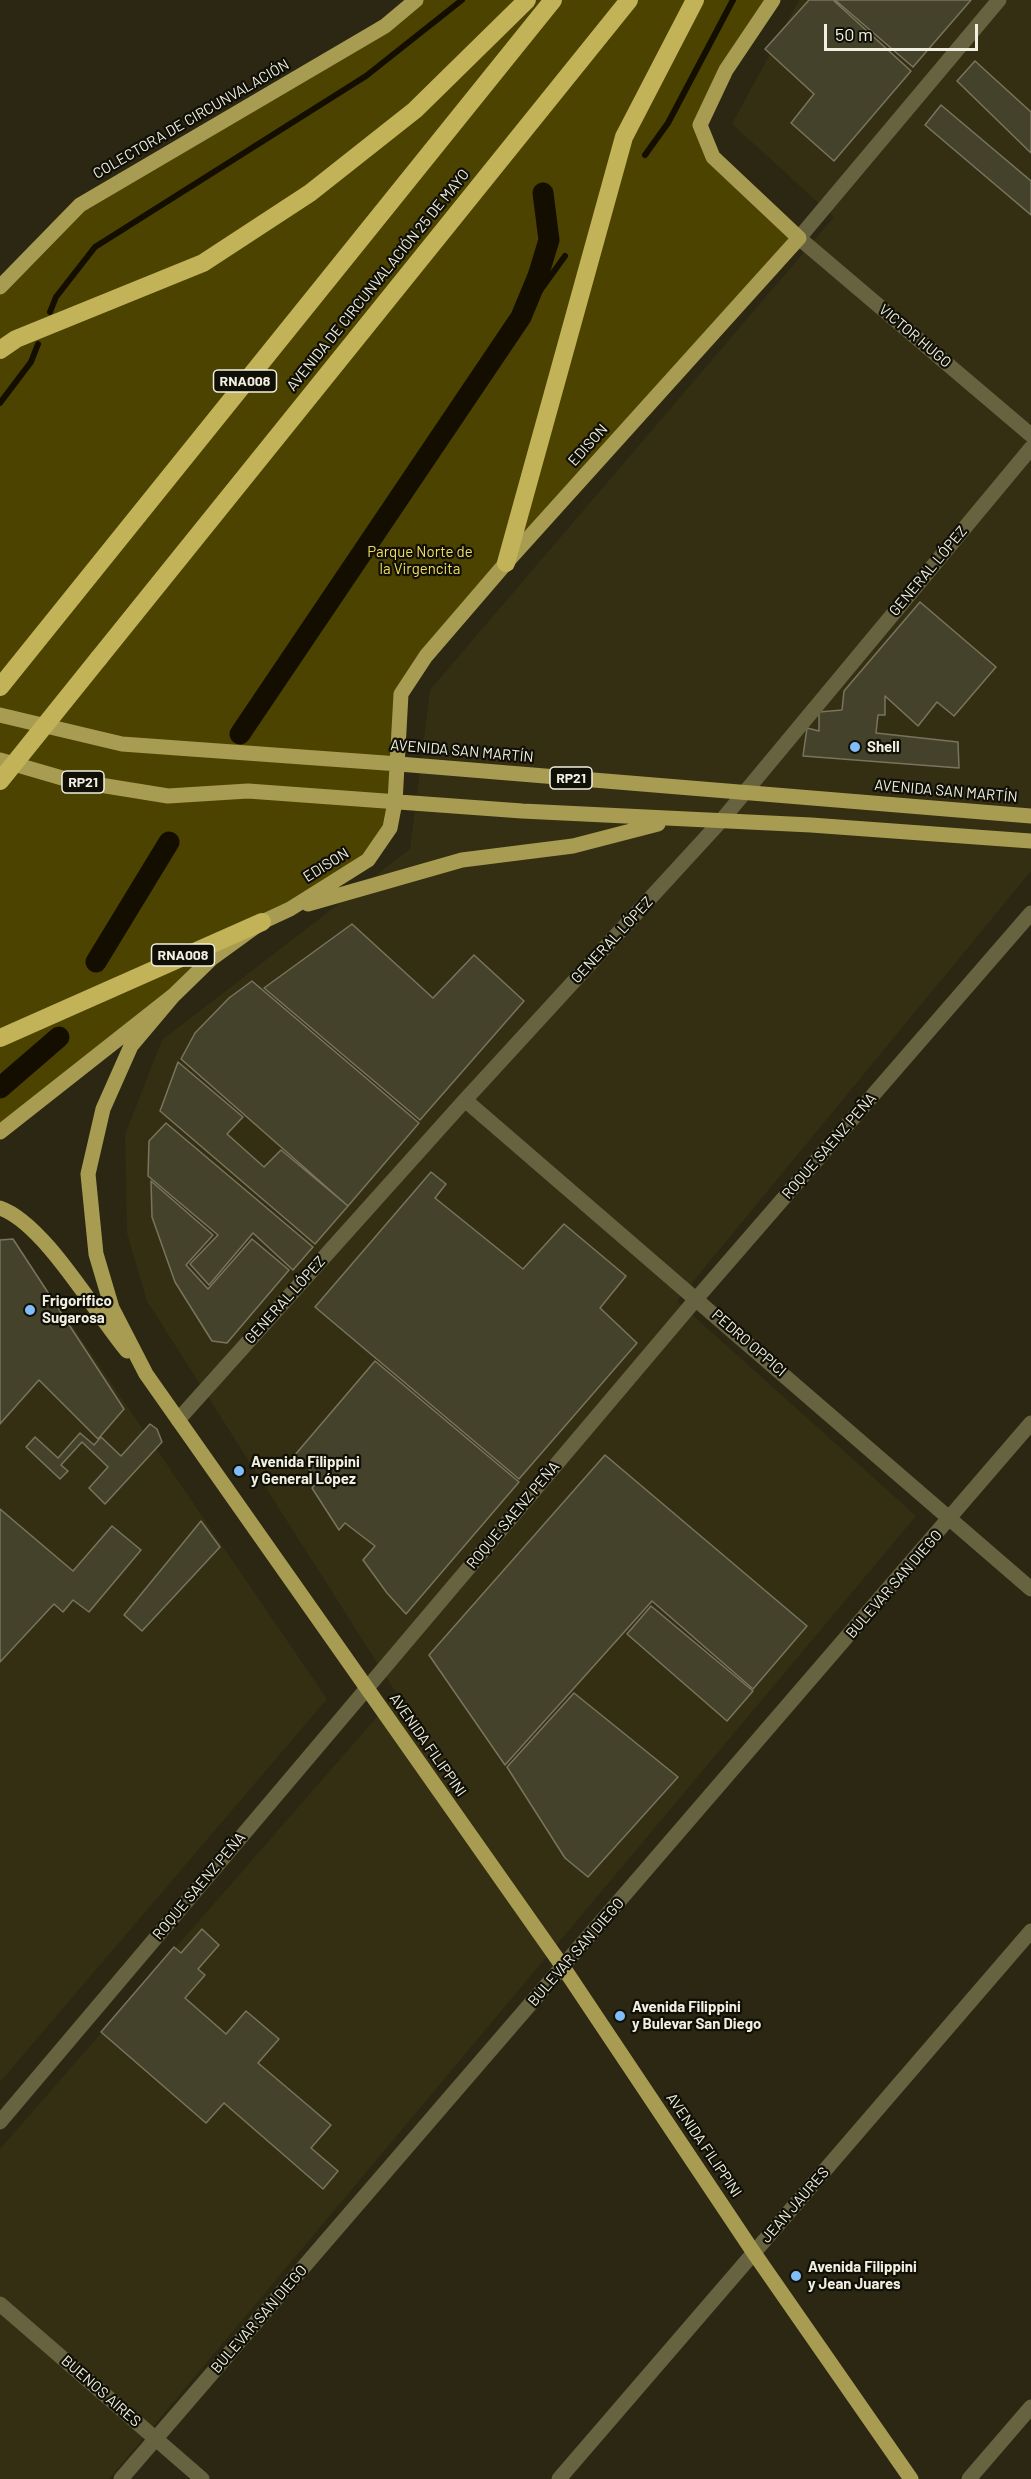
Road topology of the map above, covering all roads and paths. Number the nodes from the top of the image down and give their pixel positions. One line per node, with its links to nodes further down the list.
1 (416, 0): 9 (main road, COLECTORA DE CIRCUNVALACIÓN)
2 (527, 0): 10 (highway)
3 (629, 0): 18 (highway, AVENIDA DE CIRCUNVALACIÓN 25 DE MAYO, bridge)
4 (695, 0): 13 (highway)
5 (773, 0): 8 (main road)
6 (999, 0): 8 (street, EDISON)
7 (551, 3): 14 (highway, RNA008)
8 (799, 238): 11 (street, VICTOR HUGO); 13 (main road, EDISON)
9 (0, 287)
10 (0, 350)
11 (1031, 435)
12 (1031, 448): 19 (street, GENERAL LÓPEZ)
13 (506, 563): 17 (main road, EDISON)
14 (0, 687)
15 (0, 715): 17 (main road, AVENIDA SAN MARTÍN / RP21)
16 (0, 760): 20 (main road, RP21)
17 (399, 764): 19 (main road, AVENIDA SAN MARTÍN / RP21); 20 (main road, EDISON)
18 (0, 781)
19 (743, 793): 21 (main road, AVENIDA SAN MARTÍN / RP21); 23 (street, GENERAL LÓPEZ)
20 (395, 802): 22 (main road, RP21); 25 (main road, EDISON)
21 (1031, 816)
22 (673, 820): 23 (main road, RP21); 25 (main road)
23 (722, 821): 24 (main road, RP21); 30 (street, GENERAL LÓPEZ)
24 (1031, 841)
25 (291, 909): 27 (main road, EDISON)
26 (1031, 913): 33 (street, ROQUE SAENZ PEÑA)
27 (262, 921): 28 (main road, EDISON); 29 (highway, RNA008)
28 (174, 995): 31 (main road); 34 (main road, AVENIDA FILIPPINI)
29 (5, 1036)
30 (465, 1100): 33 (street, PEDRO OPPICI); 35 (street, GENERAL LÓPEZ)
31 (0, 1132)
32 (0, 1208): 34 (main road)
33 (697, 1298): 37 (street, PEDRO OPPICI); 39 (street, ROQUE SAENZ PEÑA)
34 (146, 1374): 35 (main road, AVENIDA FILIPPINI)
35 (178, 1420): 39 (main road, AVENIDA FILIPPINI)
36 (1031, 1423): 37 (street, BULEVAR SAN DIEGO)
37 (950, 1518): 38 (street, PEDRO OPPICI); 41 (street, BULEVAR SAN DIEGO)
38 (1031, 1589)
39 (366, 1689): 41 (main road, AVENIDA FILIPPINI); 42 (street, ROQUE SAENZ PEÑA)
40 (1031, 1931): 43 (street, JEAN JAURES)
41 (563, 1967): 43 (main road, AVENIDA FILIPPINI); 46 (street, BULEVAR SAN DIEGO)
42 (0, 2122)
43 (754, 2253): 49 (street, JEAN JAURES); 50 (main road, AVENIDA FILIPPINI)
44 (3, 2314): 46 (street, BUENOS AIRES)
45 (1031, 2407): 51 (street)
46 (156, 2439): 47 (street, BULEVAR SAN DIEGO); 48 (street, BUENOS AIRES)
47 (121, 2479)
48 (202, 2479)
49 (559, 2479)
50 (911, 2479)
51 (969, 2479)

